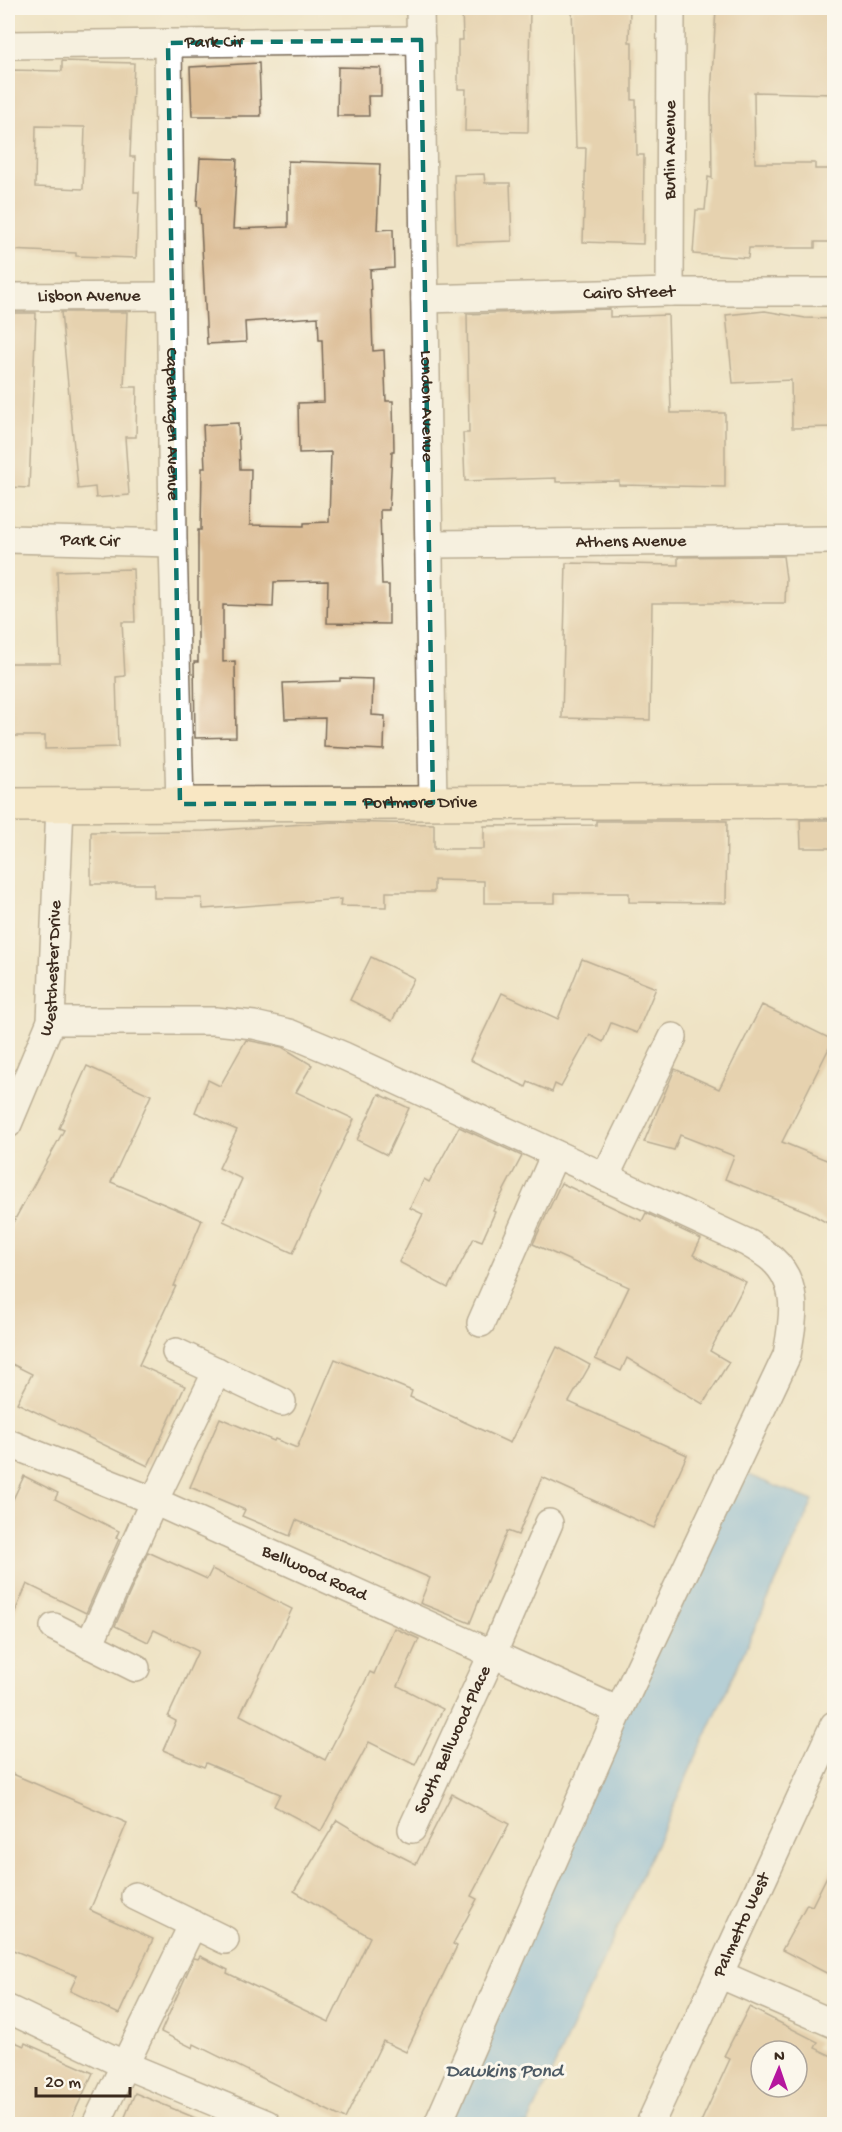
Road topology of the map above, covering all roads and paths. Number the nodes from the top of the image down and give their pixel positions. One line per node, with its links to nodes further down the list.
1 (420, 8): 3 (street, London Avenue)
2 (671, 8): 6 (street, Burlin Avenue)
3 (421, 40): 4 (street, Park Cir); 10 (street, London Avenue)
4 (168, 44): 5 (street, Park Cir); 8 (street, Capenhagen Avenue)
5 (8, 45)
6 (670, 292): 7 (street, Cairo Street); 10 (street, Cairo Street)
7 (834, 292)
8 (170, 296): 9 (street, Lisbon Avenue); 13 (street, Capenhagen Avenue)
9 (8, 297)
10 (425, 300): 14 (street, London Avenue)
11 (8, 539): 13 (street, Park Cir)
12 (834, 540): 14 (street, Athens Avenue)
13 (173, 543): 17 (street, Capenhagen Avenue)
14 (429, 544): 16 (street, London Avenue)
15 (834, 801): 16 (street, Portmore Drive)
16 (433, 803): 17 (street, Portmore Drive)
17 (180, 804): 19 (street, Portmore Drive)
18 (8, 805): 19 (street, Portmore Drive)
19 (60, 805): 20 (street, Westchester Drive)
20 (51, 1021): 22 (street, Westchester Drive); 23 (street)
21 (674, 1037): 24 (street)
22 (8, 1124)
23 (555, 1154): 24 (street); 25 (street)
24 (605, 1177): 36 (street)
25 (481, 1323)
26 (176, 1352): 27 (street)
27 (217, 1371): 28 (street); 30 (street)
28 (282, 1402)
29 (8, 1443): 30 (street, Bellwood Road)
30 (154, 1501): 33 (street); 34 (street, Bellwood Road)
31 (549, 1523): 34 (street, South Bellwood Place)
32 (54, 1626): 33 (street)
33 (89, 1645): 35 (street)
34 (492, 1653): 36 (street, Bellwood Road); 38 (street, South Bellwood Place)
35 (136, 1668)
36 (619, 1712): 48 (street)
37 (834, 1725): 42 (street, Palmetto West)
38 (412, 1829)
39 (135, 1896): 40 (street)
40 (193, 1924): 41 (street); 45 (street)
41 (225, 1940)
42 (719, 1974): 44 (street); 49 (street, Palmetto West)
43 (8, 2009): 45 (street)
44 (834, 2024)
45 (125, 2065): 46 (street); 47 (street)
46 (96, 2124)
47 (267, 2124)
48 (438, 2124)
49 (650, 2124)

